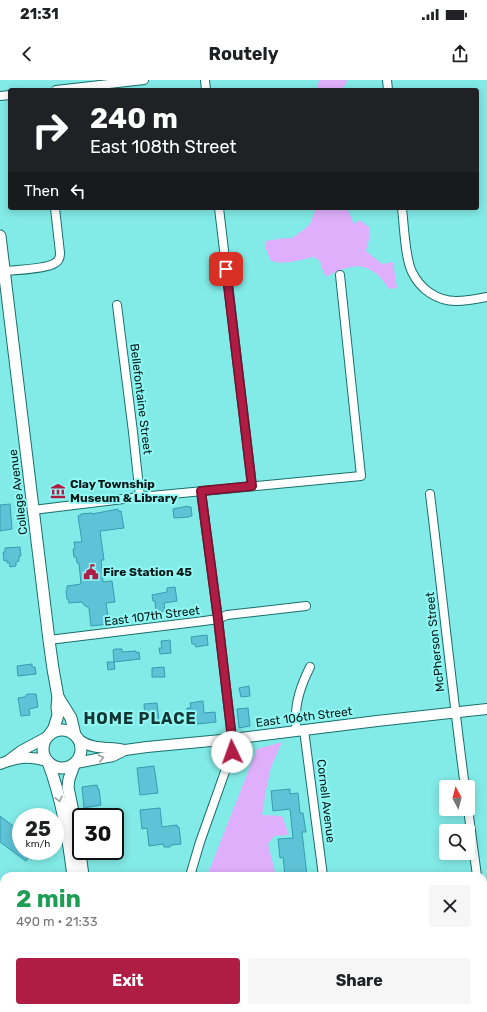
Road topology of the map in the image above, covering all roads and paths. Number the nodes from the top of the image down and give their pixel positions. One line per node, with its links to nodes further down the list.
1 (144, 80): 2 (street)
2 (74, 88)
3 (55, 210): 7 (street)
4 (219, 210): 12 (street)
5 (402, 210): 9 (street)
6 (0, 236): 7 (main road, College Avenue)
7 (4, 271): 11 (main road, College Avenue)
8 (340, 275): 12 (street)
9 (487, 297)
10 (117, 305): 15 (street, Bellefontaine Street)
11 (4, 306): 16 (main road, College Avenue)
12 (252, 486): 13 (street)
13 (201, 491): 15 (street); 18 (street)
14 (430, 494): 23 (street, McPherson Street)
15 (140, 497): 16 (street)
16 (33, 510): 19 (main road, College Avenue)
17 (306, 606): 18 (street, East 107th Street)
18 (218, 619): 19 (street, East 107th Street); 27 (street)
19 (49, 640): 21 (main road, College Avenue)
20 (310, 667): 24 (street, Cornell Avenue)
21 (58, 697): 25 (main road, College Avenue); 26 (main road, College Avenue)
22 (487, 709): 23 (street, East 106th Street)
23 (455, 713): 24 (street, East 106th Street); 32 (street, McPherson Street)
24 (301, 730): 27 (street, East 106th Street); 37 (street, Cornell Avenue)
25 (48, 736): 26 (main road); 29 (main road); 30 (street)
26 (77, 737): 28 (street, East 106th Street); 31 (main road)
27 (232, 739): 28 (street, East 106th Street); 36 (street)
28 (125, 750): 31 (street, East 106th Street, one-way to 28)
29 (48, 761): 30 (street); 31 (main road); 34 (main road, one-way to 34)
30 (5, 762)
31 (75, 764): 35 (main road)
32 (464, 780)
33 (469, 816): 38 (street)
34 (72, 872)
35 (82, 872)
36 (191, 872)
37 (323, 872)
38 (476, 872)

